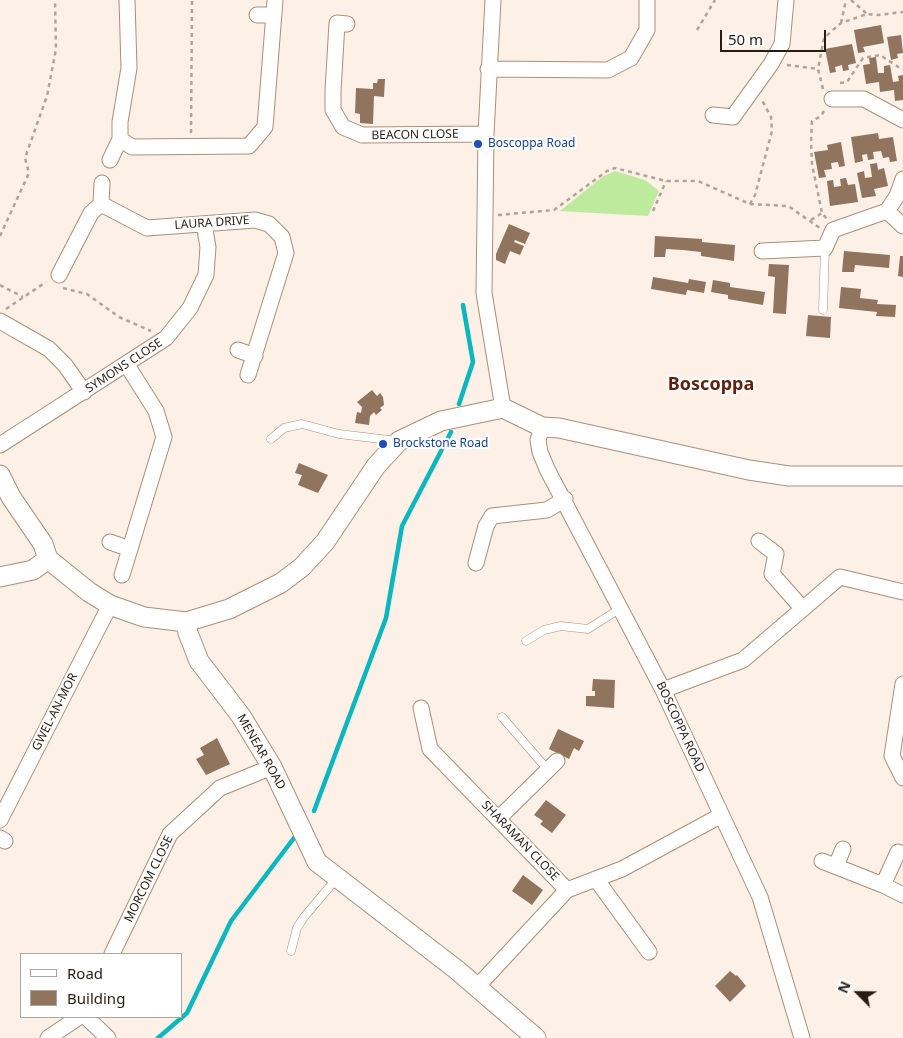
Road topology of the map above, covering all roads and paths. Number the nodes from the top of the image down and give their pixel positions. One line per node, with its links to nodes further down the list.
1 (55, 0): 41 (path)
2 (127, 0): 26 (street)
3 (192, 0): 27 (path)
4 (493, 0): 18 (street)
5 (647, 0): 18 (street)
6 (715, 0): 16 (path)
7 (786, 0): 17 (street)
8 (846, 0): 14 (path)
9 (850, 0): 12 (path)
10 (275, 7): 13 (street); 27 (street)
11 (903, 12): 12 (path)
12 (867, 14): 14 (path)
13 (257, 15)
14 (841, 23): 19 (path)
15 (348, 24): 25 (street, BEACON CLOSE)
16 (697, 30)
17 (768, 68): 19 (path); 23 (street); 33 (path)
18 (488, 69): 25 (street)
19 (818, 69): 22 (path)
20 (903, 70): 21 (path)
21 (839, 84)
22 (828, 93): 24 (street); 36 (path)
23 (713, 116)
24 (903, 120)
25 (486, 134): 37 (street)
26 (120, 139): 27 (street); 28 (street)
27 (191, 147)
28 (110, 160)
29 (903, 179): 35 (street)
30 (666, 181): 33 (path); 34 (path); 37 (path)
31 (102, 183): 32 (street)
32 (101, 204): 38 (street, LAURA DRIVE); 44 (street)
33 (750, 204): 36 (path)
34 (653, 211)
35 (887, 211): 39 (street); 40 (street)
36 (822, 212): 40 (path)
37 (484, 216): 56 (street)
38 (204, 224): 50 (street, SYMONS CLOSE); 52 (street, LAURA DRIVE)
39 (903, 226)
40 (833, 230): 42 (street)
41 (0, 236)
42 (825, 248): 43 (street); 47 (lane)
43 (762, 251)
44 (57, 282): 46 (path); 50 (path)
45 (0, 285): 46 (path)
46 (23, 297): 48 (path)
47 (823, 310)
48 (0, 313)
49 (0, 321): 55 (street)
50 (166, 338): 53 (street, SYMONS CLOSE)
51 (238, 350): 52 (street)
52 (255, 356): 54 (street, LAURA DRIVE)
53 (127, 365): 55 (street, SYMONS CLOSE); 66 (street)
54 (248, 375)
55 (84, 392): 60 (street, SYMONS CLOSE)
56 (503, 408): 57 (street); 59 (street)
57 (542, 427): 62 (street); 63 (street, BOSCOPPA ROAD)
58 (271, 439): 59 (lane)
59 (399, 441): 75 (street)
60 (0, 445)
61 (0, 475): 67 (street)
62 (903, 476)
63 (565, 499): 68 (street); 73 (street, BOSCOPPA ROAD)
64 (759, 541): 74 (street)
65 (110, 542): 66 (street)
66 (130, 549): 69 (street)
67 (48, 560): 70 (street); 72 (street)
68 (476, 564)
69 (122, 575)
70 (0, 577)
71 (903, 592): 74 (street)
72 (110, 605): 75 (street); 86 (street, GWEL-AN-MOR)
73 (621, 608): 76 (lane); 78 (street, BOSCOPPA ROAD)
74 (803, 609): 78 (street)
75 (186, 622): 82 (street, MENEAR ROAD)
76 (526, 641)
77 (903, 684): 83 (street)
78 (663, 690): 84 (street, BOSCOPPA ROAD)
79 (422, 708): 85 (street, SHARAMAN CLOSE)
80 (502, 717): 81 (lane)
81 (552, 765): 85 (street)
82 (272, 767): 91 (street, MENEAR ROAD); 98 (street, MORCOM CLOSE)
83 (903, 778)
84 (720, 816): 92 (street); 105 (street, BOSCOPPA ROAD)
85 (498, 818): 94 (street, SHARAMAN CLOSE)
86 (0, 820)
87 (843, 850): 90 (street)
88 (898, 852): 93 (street)
89 (822, 861): 90 (street)
90 (836, 866): 93 (street)
91 (337, 878): 96 (lane); 99 (street, MENEAR ROAD)
92 (596, 879): 94 (street); 97 (street)
93 (883, 885): 95 (street)
94 (567, 890): 99 (street, SHARAMAN CLOSE)
95 (903, 895)
96 (291, 951)
97 (648, 952)
98 (112, 953)
99 (477, 987): 104 (street, MENEAR ROAD)
100 (78, 1018): 102 (street)
101 (87, 1018): 103 (street)
102 (48, 1038)
103 (108, 1038)
104 (536, 1038)
105 (802, 1038)

